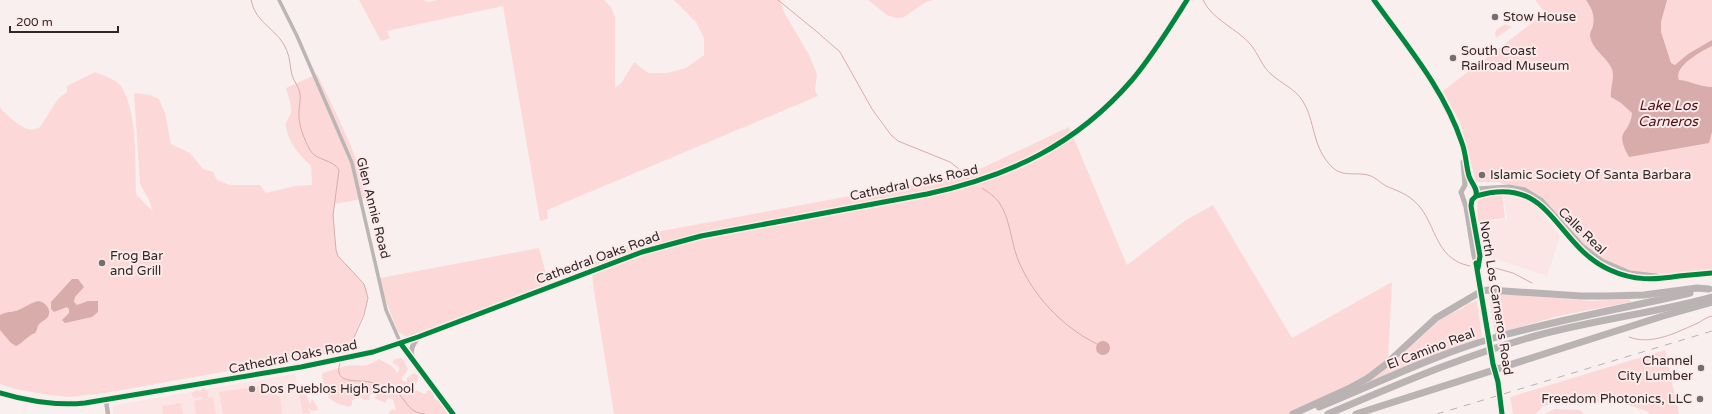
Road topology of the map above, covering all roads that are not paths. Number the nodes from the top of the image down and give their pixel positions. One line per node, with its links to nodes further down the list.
1 (279, 0): 17 (street, Glen Annie Road)
2 (1187, 0): 16 (main road, Cathedral Oaks Road)
3 (1374, 0): 4 (main road, North Los Carneros Road)
4 (1459, 134): 5 (main road, North Los Carneros Road); 6 (main road, North Los Carneros Road)
5 (1465, 186): 6 (main road); 8 (main road, North Los Carneros Road)
6 (1474, 187): 7 (main road, North Los Carneros Road); 11 (main road, Calle Real)
7 (1474, 198): 8 (main road); 9 (main road, North Los Carneros Road); 11 (main road, Calle Real)
8 (1465, 199): 9 (main road, North Los Carneros Road)
9 (1478, 268): 13 (main road, North Los Carneros Road)
10 (1712, 273): 11 (main road, Calle Real)
11 (1678, 276)
12 (1710, 289): 13 (highway); 25 (highway, El Camino Real)
13 (1482, 291): 19 (main road, North Los Carneros Road, bridge); 24 (highway)
14 (1712, 297): 26 (highway, El Camino Real)
15 (1712, 302): 19 (highway)
16 (418, 337): 17 (main road, Cathedral Oaks Road); 18 (main road)
17 (401, 344): 18 (main road, Glen Annie Road); 21 (main road, Cathedral Oaks Road)
18 (413, 360): 23 (main road, Glen Annie Road)
19 (1495, 371): 27 (highway); 28 (main road, North Los Carneros Road, bridge)
20 (0, 393): 21 (main road, Cathedral Oaks Road)
21 (106, 401): 22 (street)
22 (108, 414)
23 (453, 414)
24 (1293, 414)
25 (1303, 414)
26 (1328, 414)
27 (1356, 414)
28 (1502, 414)

